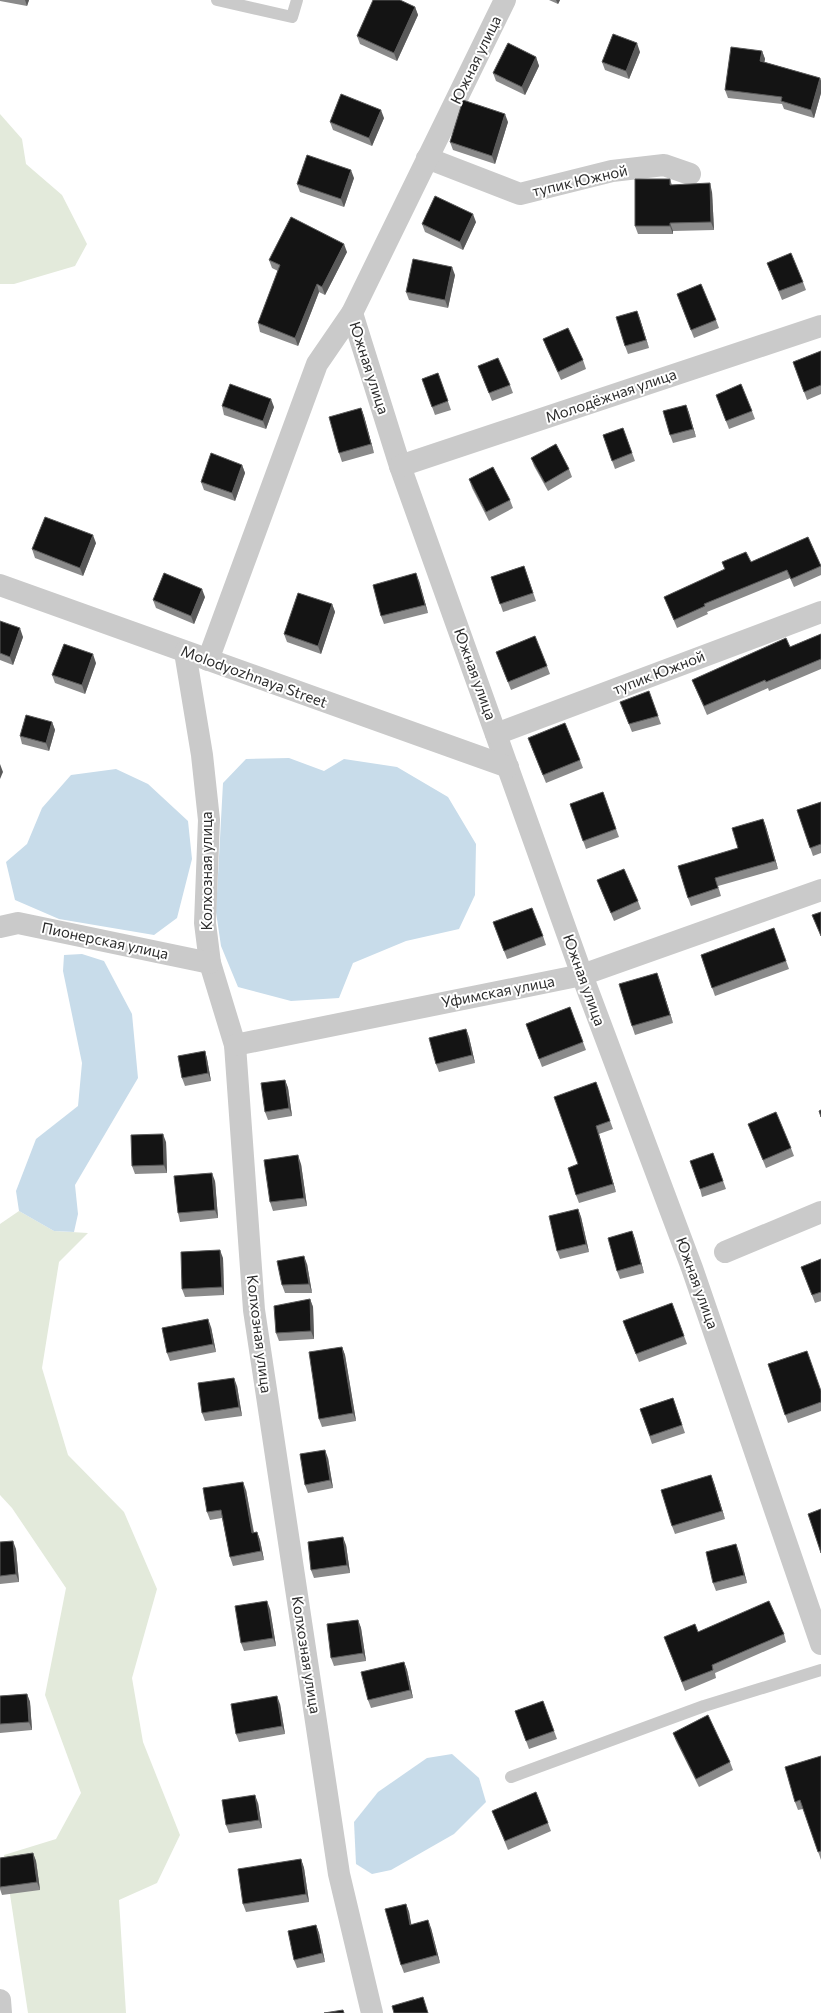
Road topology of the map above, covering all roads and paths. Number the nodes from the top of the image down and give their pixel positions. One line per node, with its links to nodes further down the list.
1 (217, 0): 2 (lane)
2 (297, 0)
3 (505, 0): 4 (street, Южная улица)
4 (427, 158): 5 (street, тупик Южной); 6 (street, Южная улица)
5 (690, 174)
6 (352, 313): 8 (street, Южная улица); 12 (street, Южная улица)
7 (821, 326): 8 (street, Молодёжная улица)
8 (400, 466): 13 (street, Южная улица)
9 (0, 585): 11 (street, Molodyozhnaya Street)
10 (821, 612): 13 (street, тупик Южной)
11 (185, 652): 12 (street, Molodyozhnaya Street); 17 (street, Колхозная улица)
12 (208, 660): 14 (street, Molodyozhnaya Street)
13 (496, 734): 14 (street, Южная улица)
14 (508, 766): 18 (street, Южная улица)
15 (821, 890): 18 (street, Уфимская улица)
16 (0, 926): 17 (street, Пионерская улица)
17 (210, 963): 19 (street, Колхозная улица)
18 (582, 975): 19 (street, Уфимская улица); 22 (street, Южная улица)
19 (235, 1046): 27 (street, Колхозная улица)
20 (821, 1212): 21 (street)
21 (725, 1252)
22 (821, 1644)
23 (821, 1670): 24 (lane)
24 (511, 1777)
25 (0, 2000): 26 (street)
26 (1, 2013)
27 (372, 2013)

